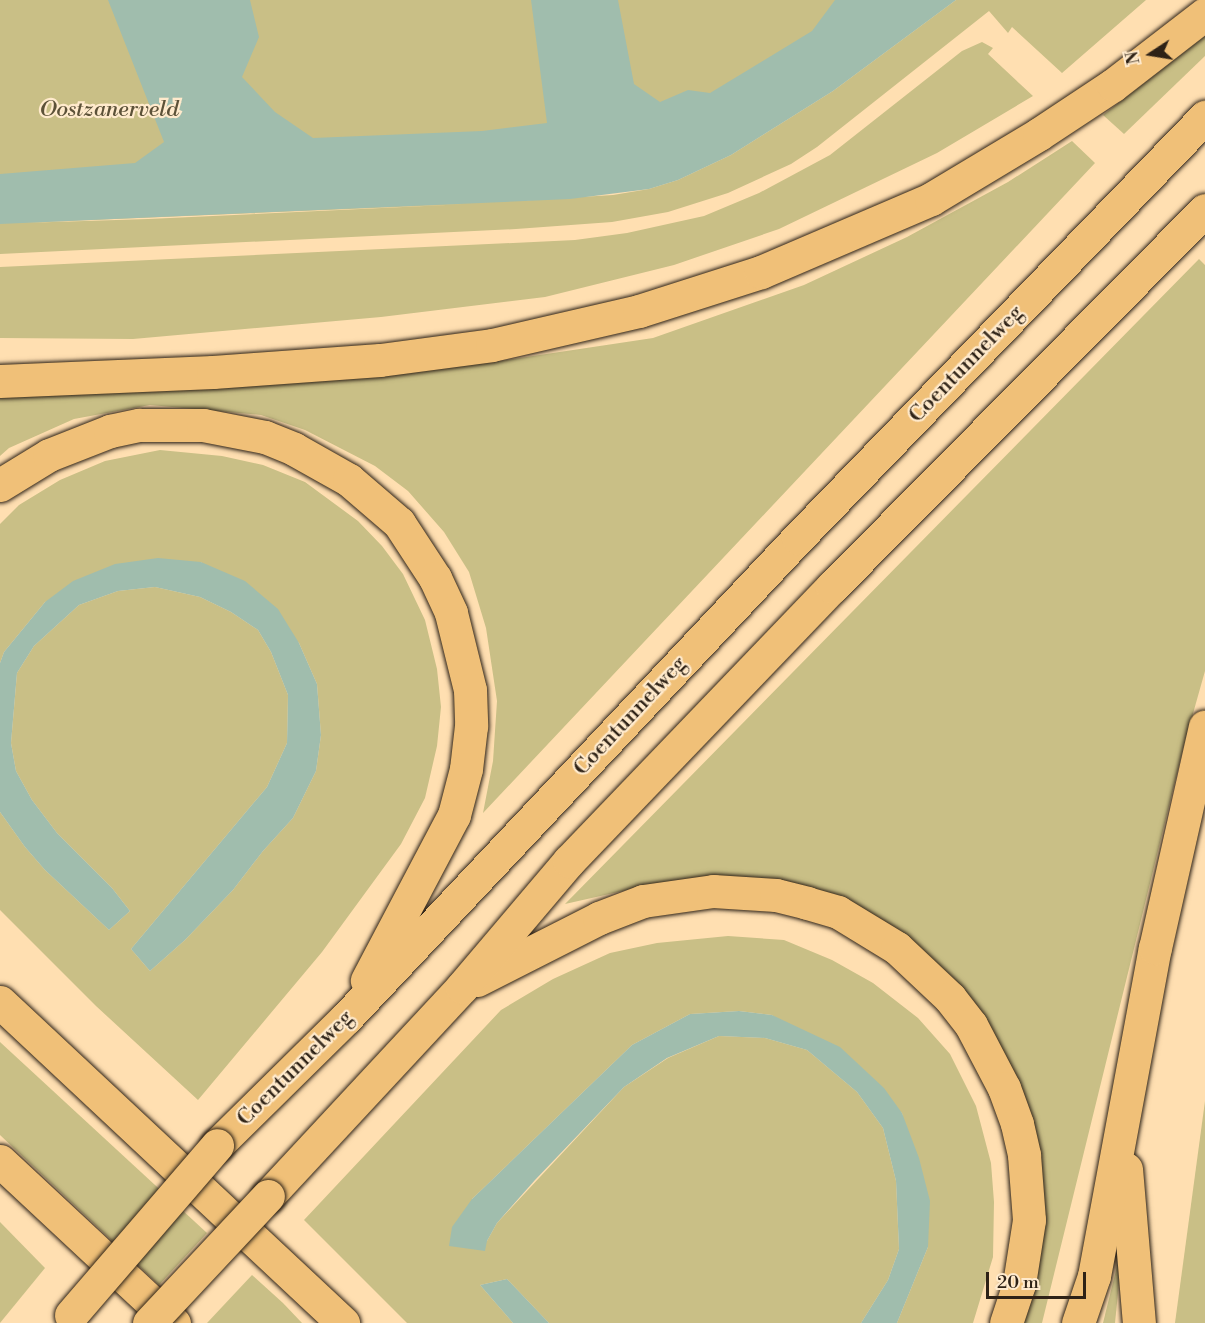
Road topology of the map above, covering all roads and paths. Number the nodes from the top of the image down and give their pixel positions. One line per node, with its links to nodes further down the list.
1 (1205, 14): 4 (highway)
2 (1205, 117): 9 (highway, Coentunnelweg)
3 (1205, 210): 7 (highway)
4 (0, 381)
5 (0, 485): 9 (highway)
6 (1205, 727): 10 (highway)
7 (462, 987): 13 (highway, bridge); 16 (highway)
8 (0, 1002): 15 (highway)
9 (346, 1018): 12 (highway, Coentunnelweg, bridge)
10 (1122, 1132): 17 (highway); 18 (highway)
11 (0, 1161): 14 (highway)
12 (68, 1319)
13 (149, 1323)
14 (174, 1323)
15 (343, 1323)
16 (1006, 1323)
17 (1078, 1323)
18 (1139, 1323)

